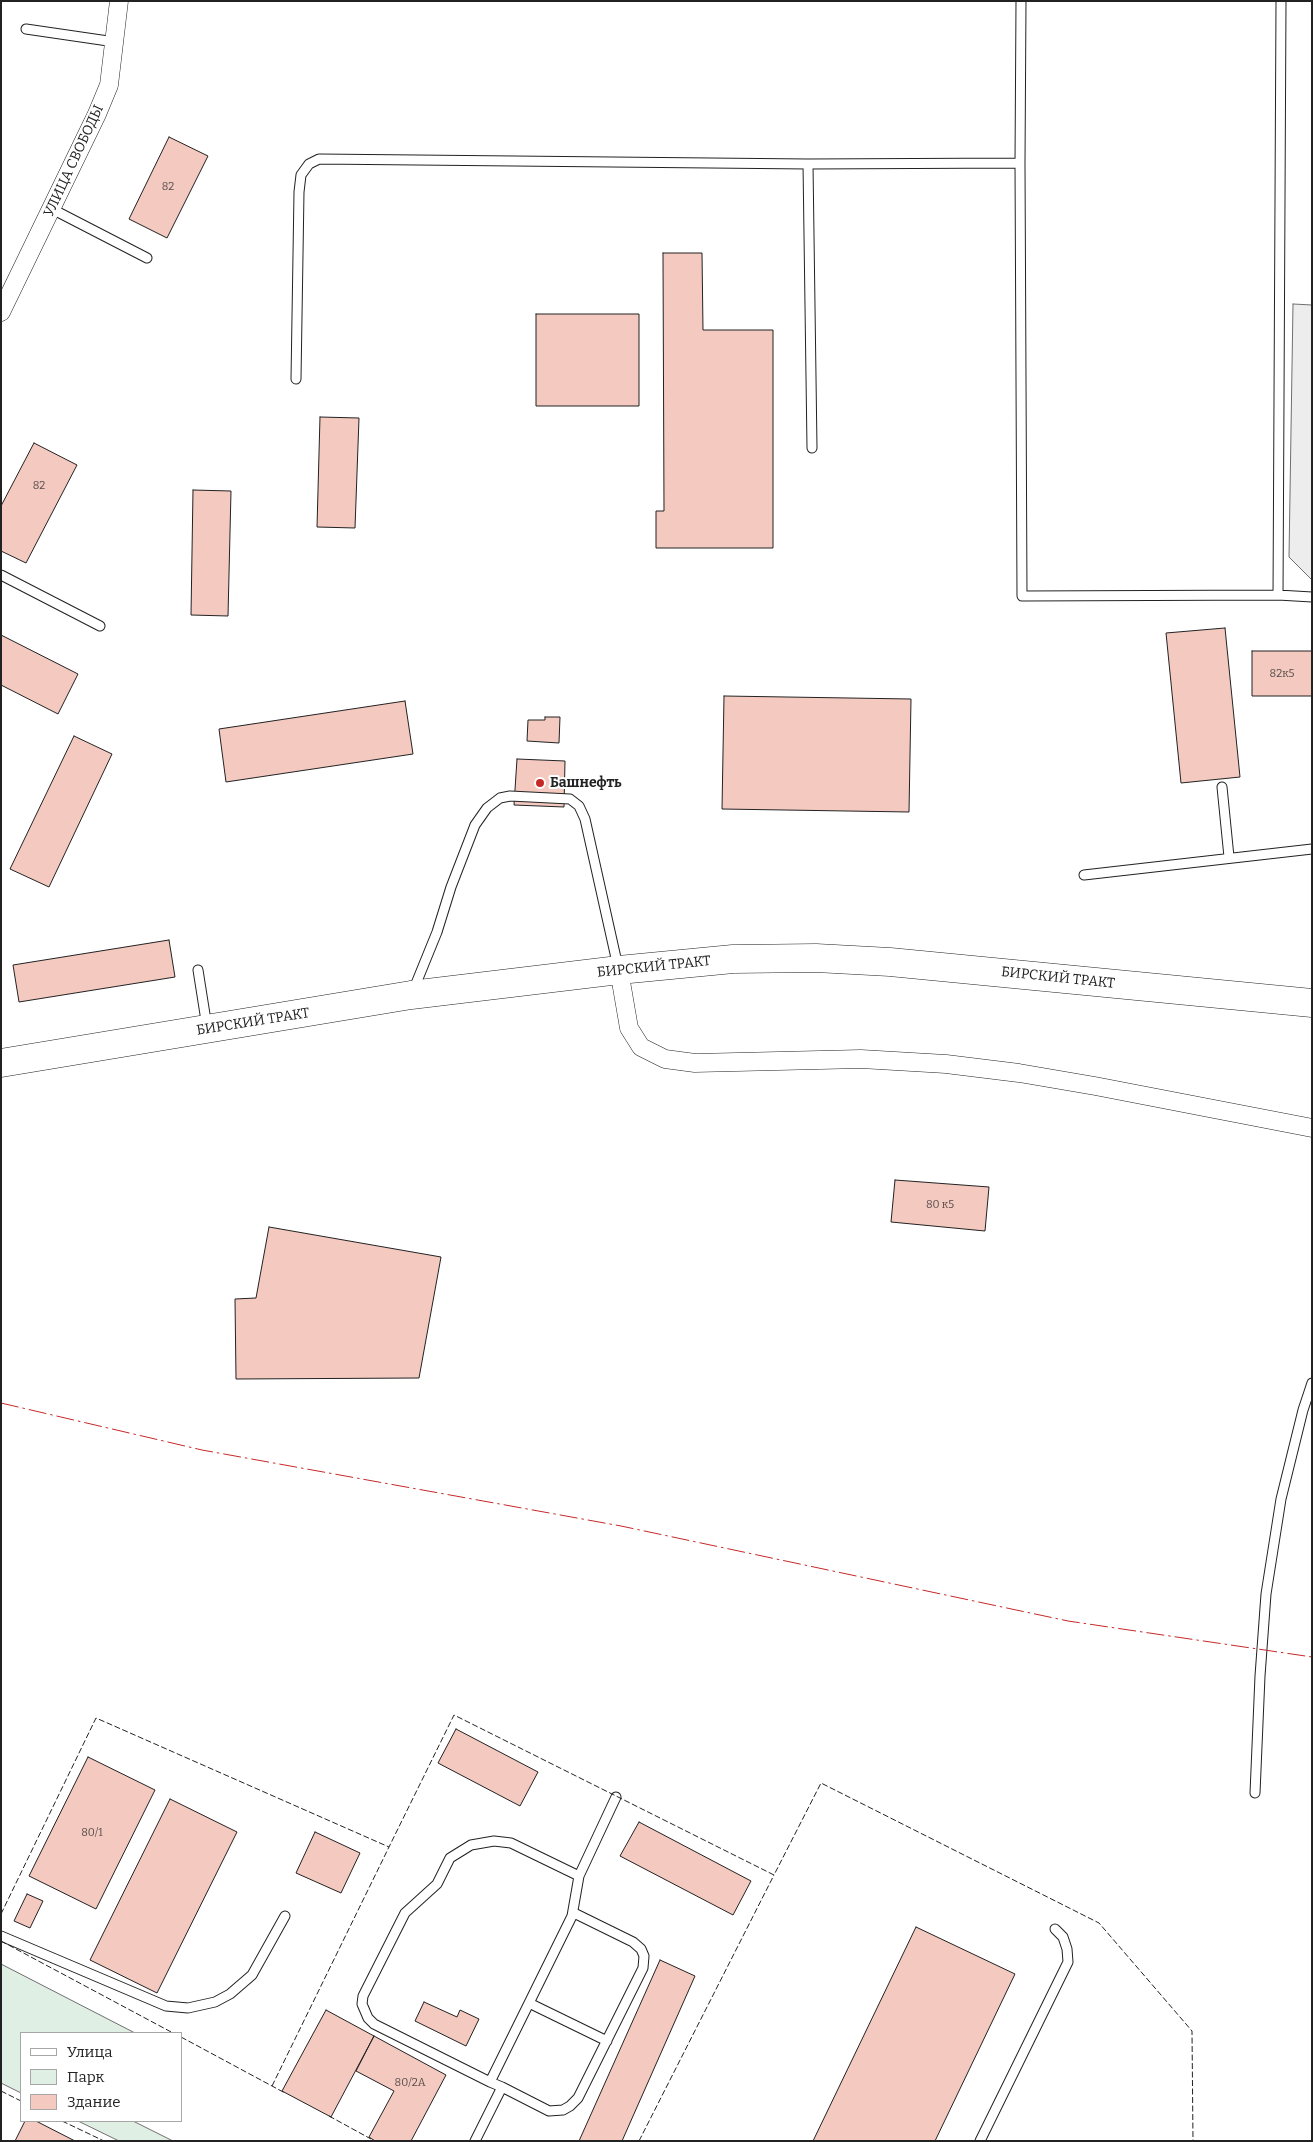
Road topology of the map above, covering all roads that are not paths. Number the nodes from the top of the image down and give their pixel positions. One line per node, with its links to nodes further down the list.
1 (119, 1): 5 (street, УЛИЦА СВОБОДЫ)
2 (1021, 1): 6 (lane)
3 (1281, 1): 14 (lane)
4 (26, 28): 5 (lane)
5 (115, 42): 8 (street, УЛИЦА СВОБОДЫ)
6 (1020, 163): 7 (lane); 14 (lane)
7 (808, 164): 11 (lane); 12 (lane)
8 (52, 209): 9 (lane); 10 (street, УЛИЦА СВОБОДЫ)
9 (147, 258)
10 (1, 312)
11 (296, 379)
12 (812, 448)
13 (1, 575): 16 (lane)
14 (1278, 595): 15 (lane)
15 (1312, 597)
16 (100, 626)
17 (1222, 787): 19 (lane)
18 (1312, 849): 19 (lane)
19 (1229, 857): 20 (lane)
20 (1084, 875)
21 (198, 970): 25 (lane)
22 (619, 970): 23 (main road, БИРСКИЙ ТРАКТ); 23 (lane); 24 (main road, БИРСКИЙ ТРАКТ); 27 (street)
23 (411, 995): 25 (main road, БИРСКИЙ ТРАКТ)
24 (1312, 1003)
25 (208, 1030): 26 (main road, БИРСКИЙ ТРАКТ)
26 (1, 1063)
27 (1312, 1128)
28 (1312, 1383): 29 (lane)
29 (1255, 1793)
30 (616, 1797): 31 (lane)
31 (578, 1876): 32 (lane); 38 (lane)
32 (574, 1913): 36 (lane); 37 (lane)
33 (285, 1916): 35 (lane)
34 (1055, 1929): 41 (lane)
35 (1, 1936)
36 (530, 2003): 37 (lane); 38 (lane)
37 (606, 2041): 39 (lane)
38 (490, 2082): 39 (lane)
39 (502, 2087): 40 (lane)
40 (475, 2141)
41 (980, 2141)

